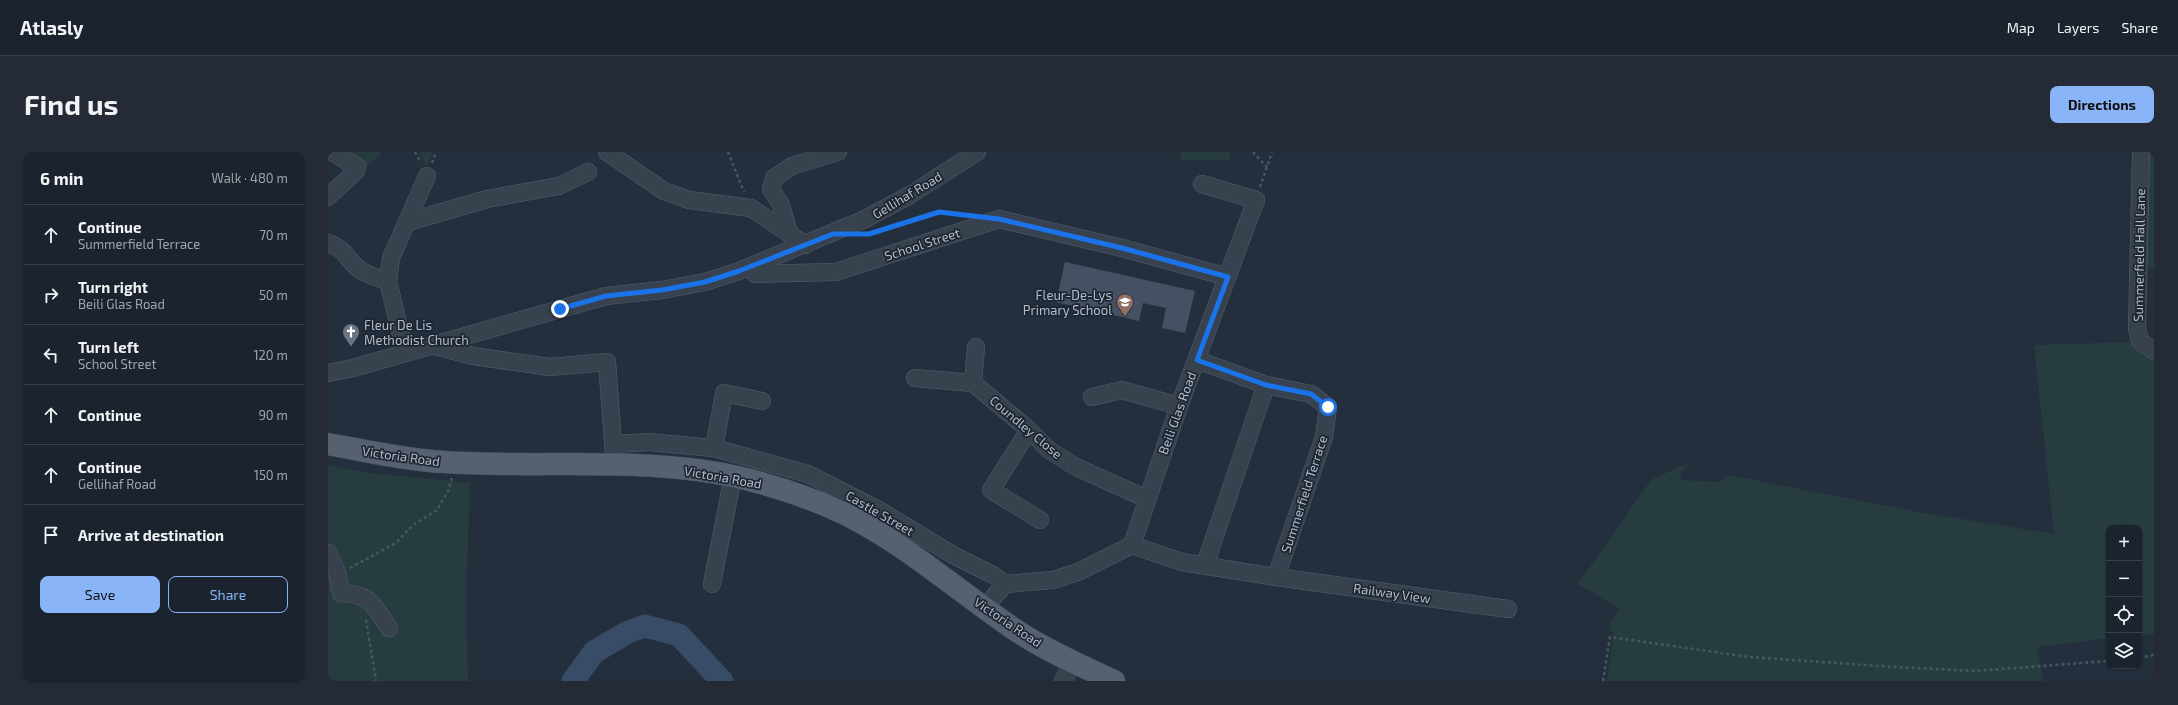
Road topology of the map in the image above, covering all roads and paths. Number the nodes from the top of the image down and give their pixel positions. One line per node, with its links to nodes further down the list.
1 (332, 152): 13 (street)
2 (607, 152): 15 (street)
3 (728, 152): 15 (path)
4 (838, 152): 18 (street)
5 (977, 152): 21 (street, Gellihaf Road)
6 (1253, 152): 9 (path)
7 (1272, 152): 9 (path)
8 (2141, 152): 27 (street, Summerfield Hall Lane)
9 (1267, 167): 14 (path)
10 (588, 172): 17 (street)
11 (427, 176): 17 (street)
12 (1202, 184): 14 (street)
13 (328, 197)
14 (1256, 200): 23 (street, Beili Glas Road)
15 (751, 208): 18 (street)
16 (969, 216): 19 (path)
17 (408, 222): 24 (street)
18 (789, 234): 21 (street)
19 (869, 234)
20 (328, 243): 24 (street)
21 (806, 245): 25 (street, Gellihaf Road)
22 (755, 274): 23 (street, School Street)
23 (1228, 277): 29 (street, Beili Glas Road)
24 (388, 281): 28 (street)
25 (433, 346): 28 (street, Gellihaf Road); 39 (street)
26 (976, 347): 32 (street)
27 (2154, 351)
28 (405, 352): 30 (street, Gellihaf Road)
29 (1197, 360): 33 (street, Summerfield Terrace); 36 (street, Beili Glas Road)
30 (328, 373)
31 (915, 378): 32 (street)
32 (973, 383): 37 (street, Coundley Close)
33 (1266, 385): 48 (street); 52 (street, Summerfield Terrace)
34 (1092, 397): 36 (street)
35 (762, 401): 40 (street)
36 (1179, 406): 44 (street, Beili Glas Road)
37 (1029, 430): 44 (street, Coundley Close); 45 (street)
38 (328, 444): 41 (main road, Victoria Road)
39 (614, 444): 40 (street, Castle Street); 42 (street)
40 (714, 448): 50 (street, Castle Street)
41 (453, 463): 42 (main road, Victoria Road); 51 (path)
42 (614, 465): 43 (main road, Victoria Road)
43 (733, 476): 49 (main road, Victoria Road); 53 (street)
44 (1147, 499): 46 (street, Beili Glas Road)
45 (1040, 520)
46 (1132, 545): 48 (street, Railway View); 54 (street)
47 (328, 553): 51 (street)
48 (1205, 565): 52 (street, Railway View)
49 (933, 570): 50 (street); 57 (main road, Victoria Road)
50 (983, 570): 54 (street, Castle Street)
51 (338, 576): 55 (street)
52 (1276, 577): 58 (street, Railway View)
53 (712, 584)
54 (1005, 584): 57 (street)
55 (334, 594): 56 (street)
56 (363, 596): 59 (street); 64 (path)
57 (985, 607): 63 (main road, Victoria Road)
58 (1508, 609)
59 (389, 628)
60 (2154, 655): 61 (path)
61 (2142, 657)
62 (2106, 661): 67 (path)
63 (1073, 662): 65 (street); 66 (main road, Victoria Road)
64 (376, 681)
65 (1063, 681)
66 (1114, 681)
67 (1603, 681)

